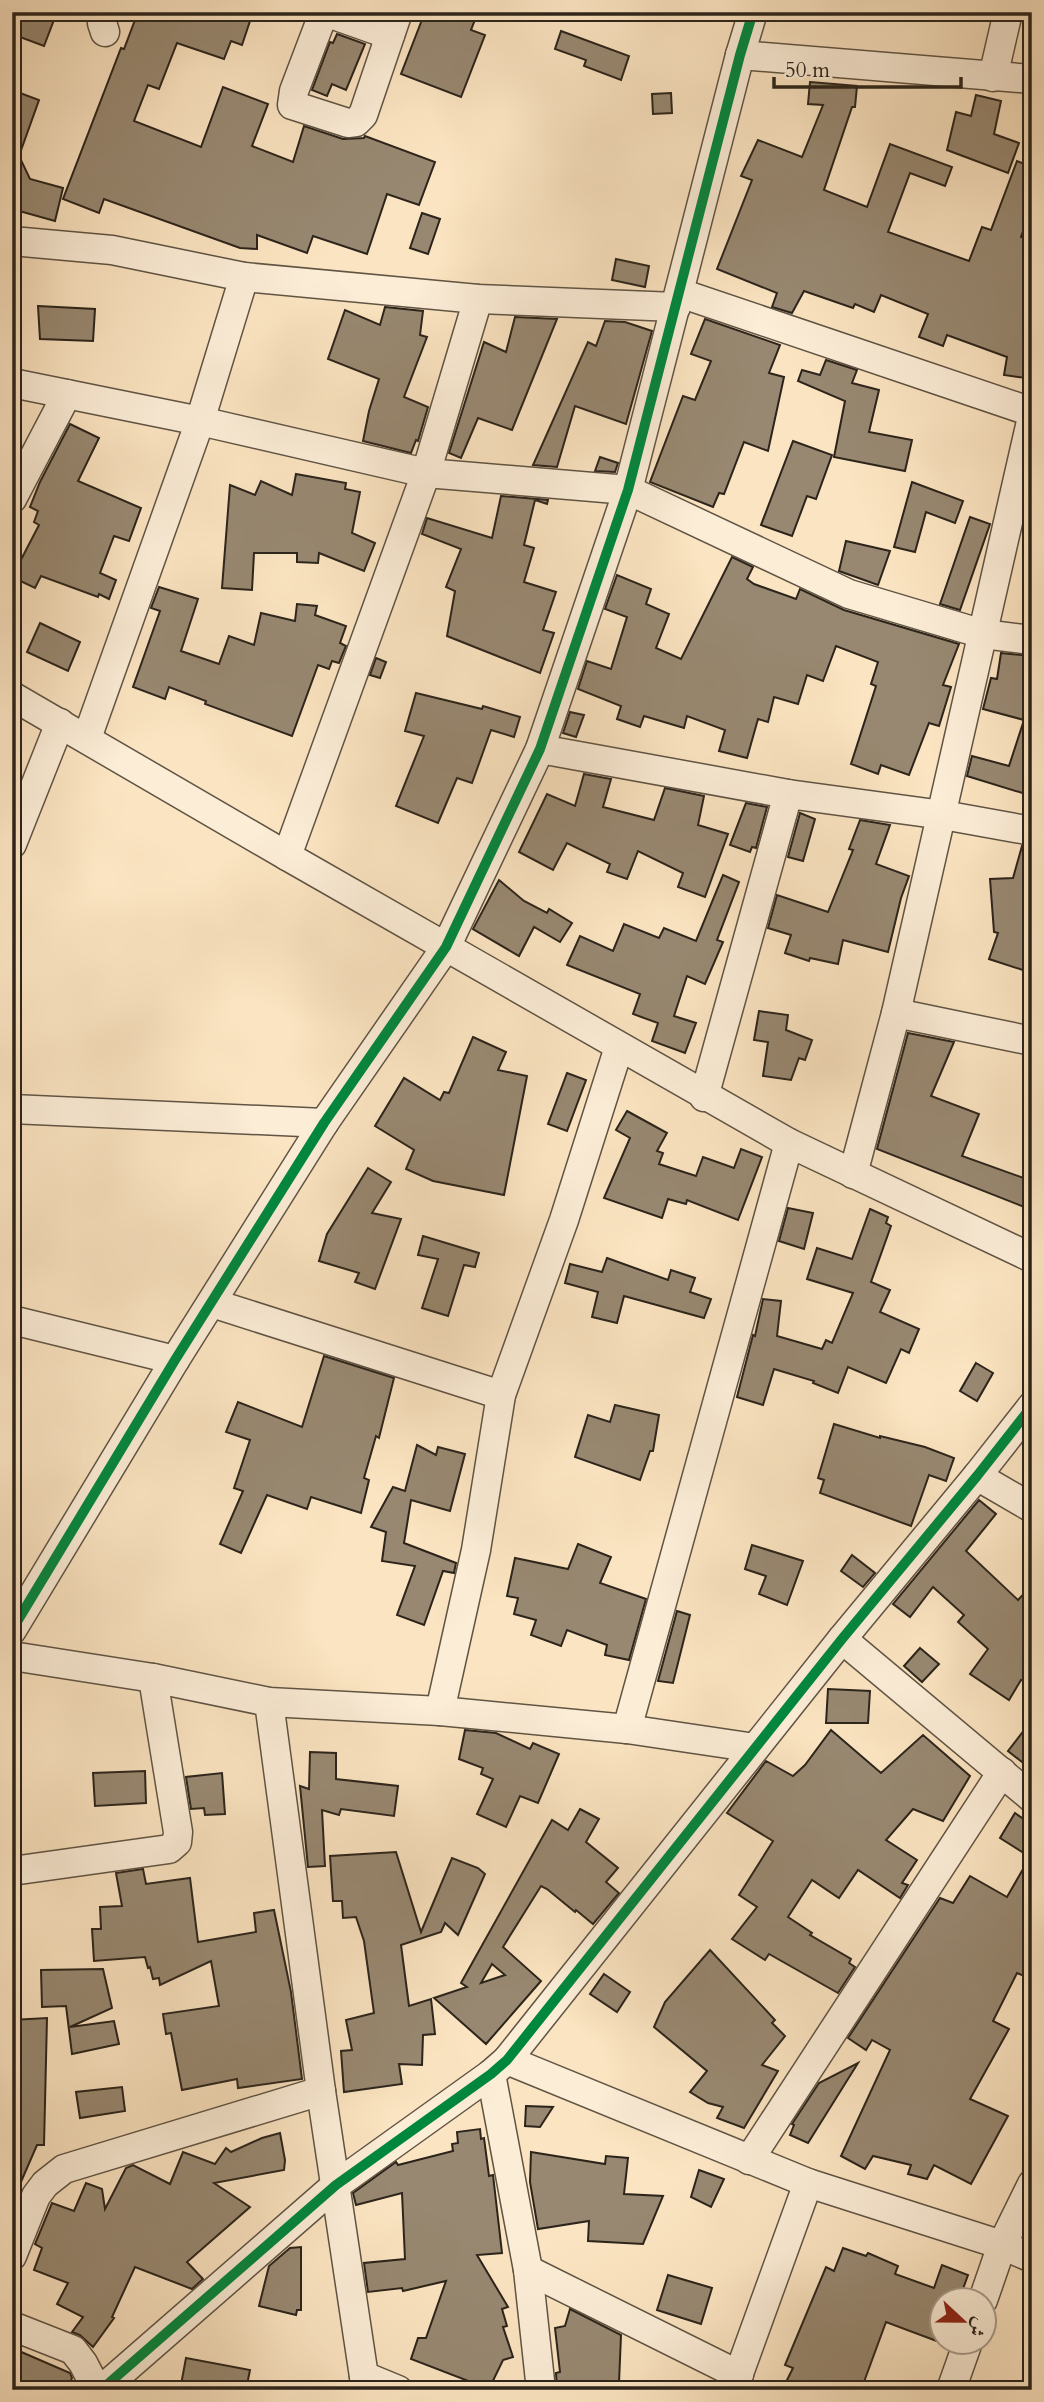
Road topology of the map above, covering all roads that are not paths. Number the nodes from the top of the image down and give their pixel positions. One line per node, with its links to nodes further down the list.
1 (324, 12): 4 (street); 4 (street)
2 (753, 12): 5 (street)
3 (1008, 12): 6 (street)
4 (394, 24)
5 (740, 55): 6 (street); 11 (street)
6 (993, 77): 7 (street)
7 (1032, 79)
8 (12, 242): 9 (street)
9 (244, 277): 10 (street); 15 (street)
10 (478, 299): 11 (street); 16 (street)
11 (678, 300): 14 (street); 17 (street)
12 (12, 383): 13 (street)
13 (67, 394): 15 (street); 18 (street)
14 (1032, 414): 19 (street)
15 (200, 421): 16 (street); 23 (street)
16 (426, 473): 17 (street); 29 (street)
17 (628, 490): 19 (street); 24 (street)
18 (12, 499)
19 (983, 634): 20 (street); 26 (street)
20 (1032, 640)
21 (12, 696): 22 (street)
22 (60, 723): 23 (street); 28 (street)
23 (87, 738): 29 (street)
24 (540, 749): 25 (street); 30 (street)
25 (788, 794): 26 (street); 34 (street)
26 (943, 816): 27 (street); 31 (street)
27 (1032, 831)
28 (12, 844)
29 (287, 856): 30 (street)
30 (446, 947): 33 (street); 36 (street)
31 (896, 1013): 32 (street); 38 (street)
32 (1032, 1041)
33 (619, 1046): 34 (street); 43 (street)
34 (704, 1097): 37 (street)
35 (12, 1109): 36 (street)
36 (324, 1123): 40 (street)
37 (789, 1143): 38 (street); 53 (street)
38 (853, 1174): 39 (street)
39 (1032, 1258)
40 (212, 1303): 42 (street); 43 (street)
41 (12, 1320): 42 (street)
42 (175, 1360): 47 (street)
43 (501, 1395): 52 (street)
44 (1032, 1406): 45 (street)
45 (977, 1476): 46 (street); 48 (street)
46 (1032, 1508)
47 (12, 1630)
48 (842, 1639): 54 (street); 55 (street)
49 (12, 1656): 50 (street)
50 (153, 1678): 51 (street); 57 (street)
51 (270, 1702): 52 (street); 59 (street)
52 (440, 1711): 53 (street)
53 (627, 1729): 54 (street)
54 (755, 1748): 58 (street)
55 (1002, 1772): 56 (street); 60 (street)
56 (1032, 1798)
57 (12, 1871)
58 (499, 2067): 60 (street); 63 (street); 67 (street)
59 (321, 2091): 63 (street); 65 (street)
60 (749, 2160): 61 (street)
61 (808, 2183): 64 (street); 72 (street)
62 (1032, 2184): 64 (street)
63 (336, 2185): 71 (street); 73 (street)
64 (1002, 2245): 66 (street); 68 (street)
65 (12, 2256)
66 (1032, 2258)
67 (528, 2270): 72 (street); 75 (street)
68 (988, 2286)
69 (12, 2326): 73 (street)
70 (963, 2356): 76 (street)
71 (365, 2383): 74 (street)
72 (736, 2383)
73 (99, 2390)
74 (398, 2390)
75 (541, 2390)
76 (951, 2390)

